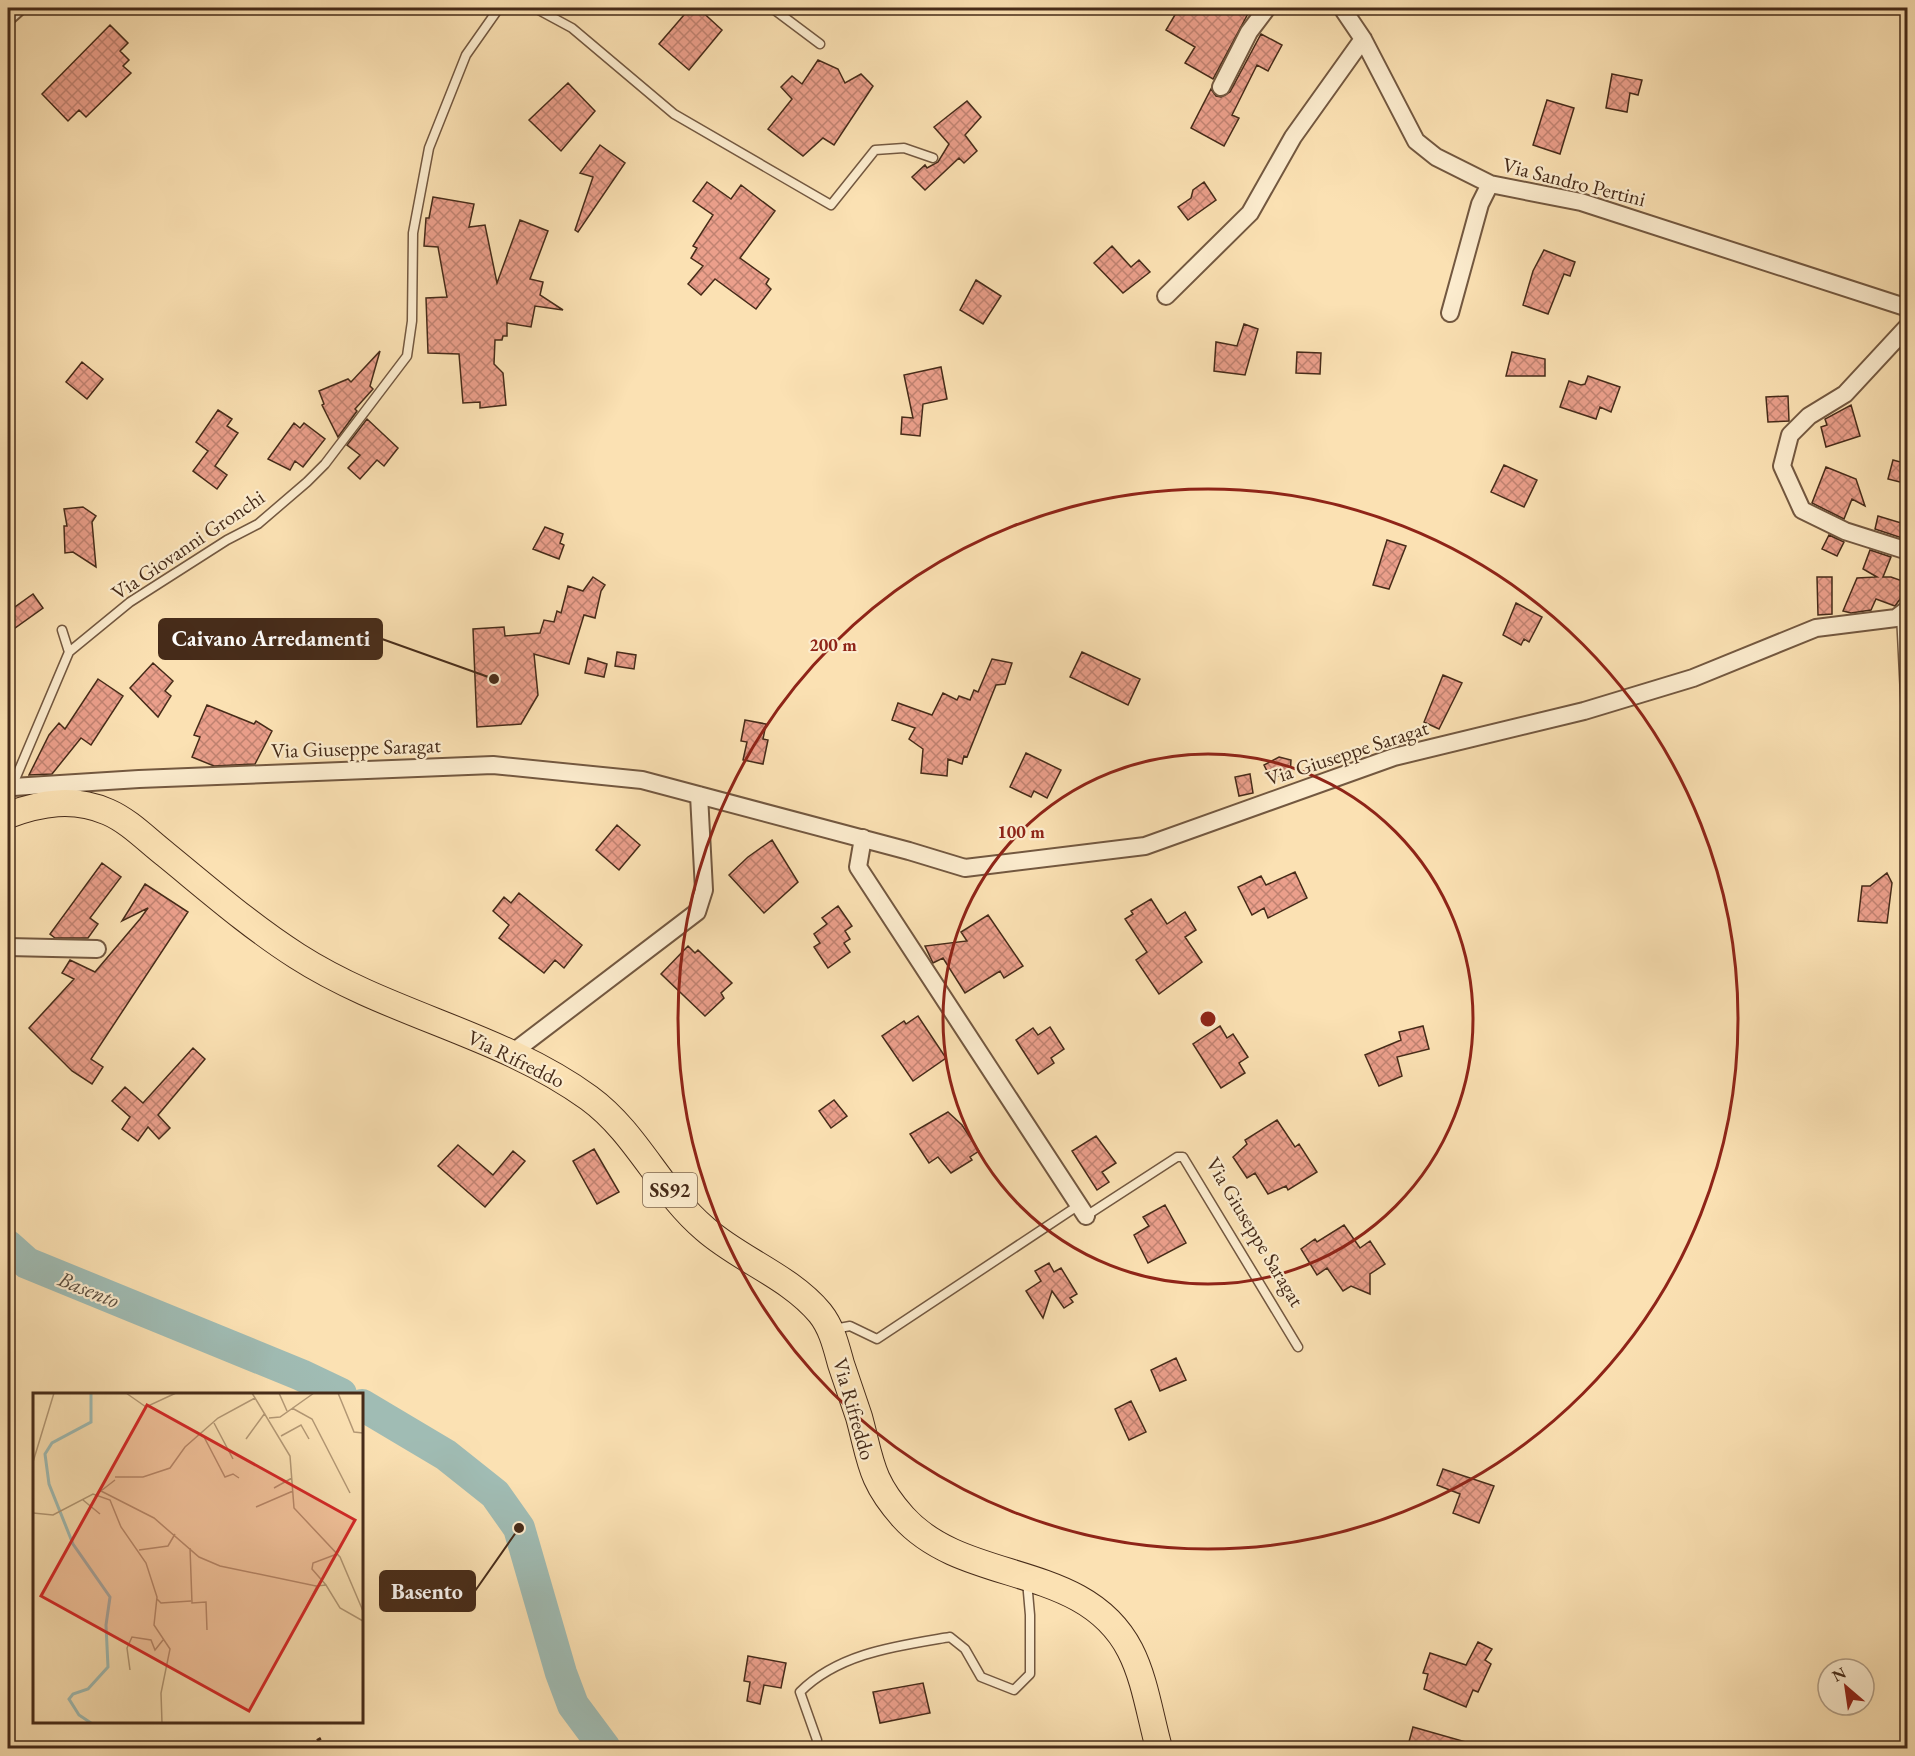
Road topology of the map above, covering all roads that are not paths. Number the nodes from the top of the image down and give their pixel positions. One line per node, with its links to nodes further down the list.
1 (17, 8): 7 (street)
2 (499, 8): 20 (lane, Via Giovanni Gronchi)
3 (535, 8): 11 (lane)
4 (772, 8): 9 (lane)
5 (1267, 8): 10 (street)
6 (1342, 8): 8 (street, Via Sandro Pertini)
7 (8, 16)
8 (1363, 39): 12 (street, Via Sandro Pertini); 13 (street)
9 (820, 44)
10 (1221, 87)
11 (933, 158)
12 (1490, 184): 14 (street, Via Sandro Pertini); 15 (street)
13 (1166, 296)
14 (1908, 308)
15 (1450, 313)
16 (1908, 326): 17 (street)
17 (1908, 551)
18 (1904, 611): 21 (lane); 25 (street, Via Giuseppe Saragat)
19 (62, 630): 20 (lane)
20 (69, 652): 22 (lane, Via Giovanni Gronchi)
21 (1908, 755)
22 (10, 791): 23 (street, Via Giuseppe Saragat)
23 (699, 795): 25 (street, Via Giuseppe Saragat); 28 (street)
24 (8, 815): 28 (main road, Via Rifreddo / SS92)
25 (863, 838): 29 (street)
26 (8, 947): 27 (street)
27 (97, 949)
28 (512, 1053): 30 (main road, Via Rifreddo / SS92)
29 (1083, 1211): 30 (lane, Via Giuseppe Saragat); 31 (lane, Via Giuseppe Saragat)
30 (830, 1329): 32 (main road, Via Rifreddo / SS92)
31 (1298, 1347)
32 (1027, 1578): 33 (lane); 34 (main road, Via Rifreddo / SS92)
33 (814, 1749)
34 (1159, 1749)

